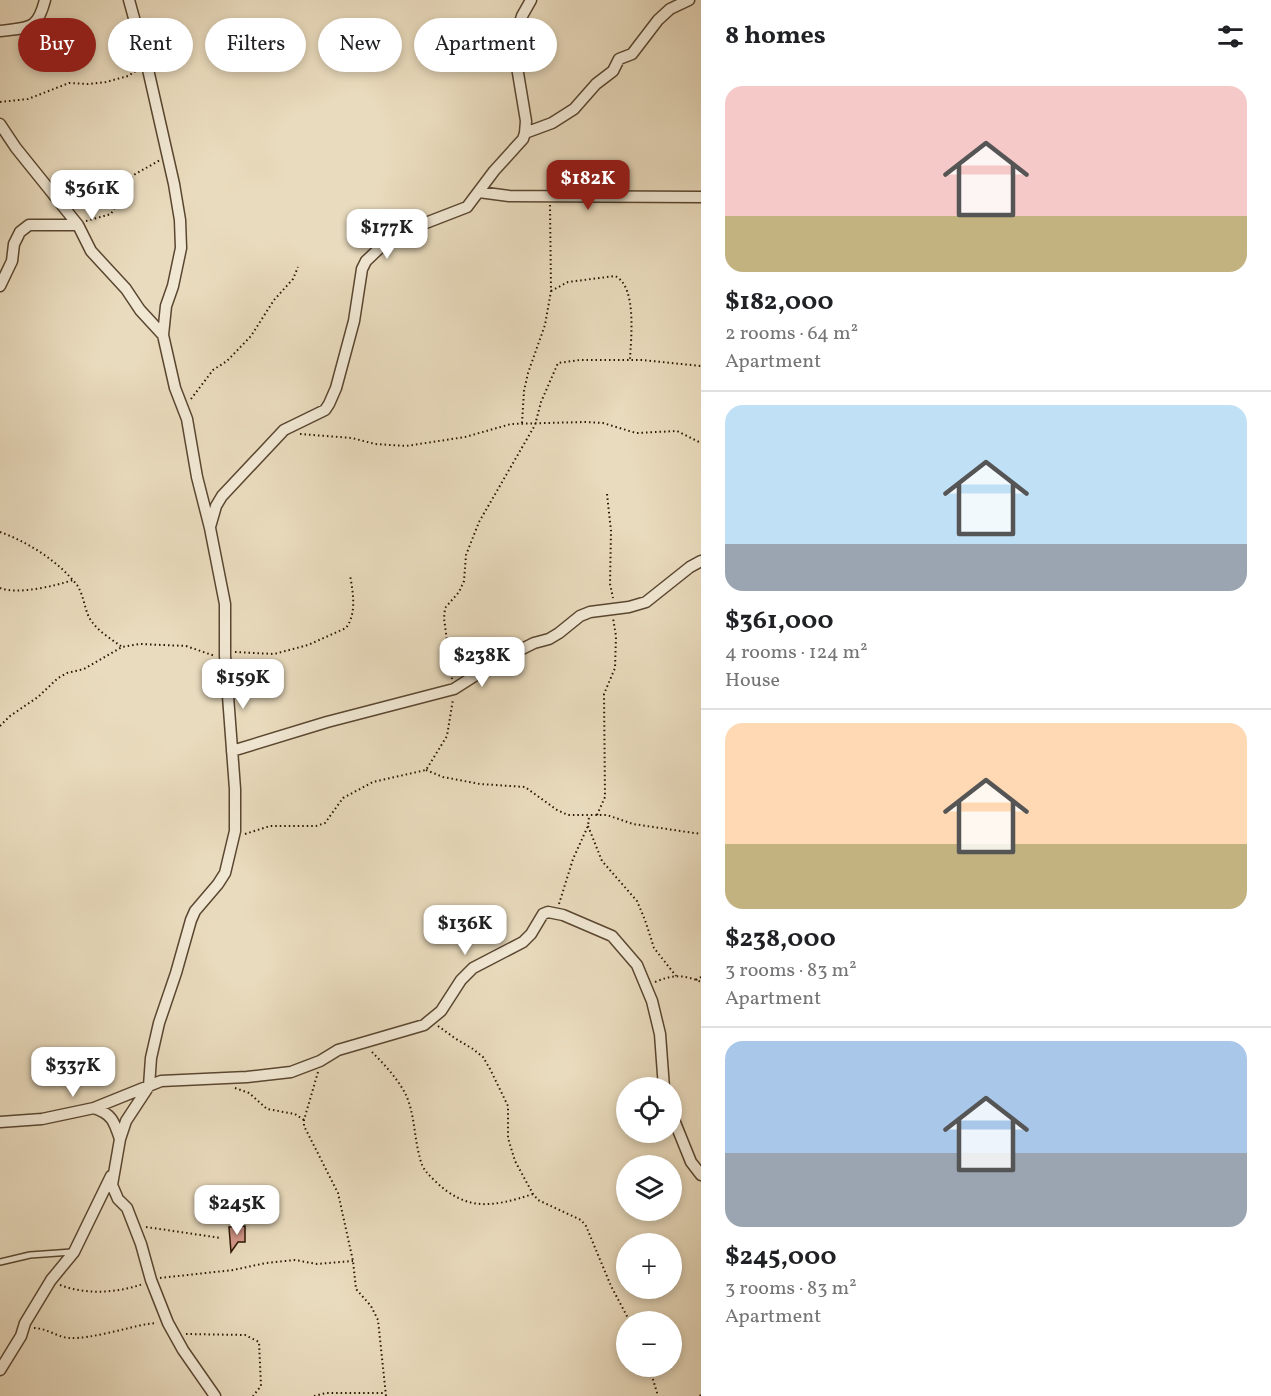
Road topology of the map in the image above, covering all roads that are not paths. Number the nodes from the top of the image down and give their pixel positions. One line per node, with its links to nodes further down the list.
1 (45, 0): 5 (street)
2 (129, 0): 12 (street)
3 (531, 0): 7 (street)
4 (689, 0): 7 (street)
5 (0, 31)
6 (0, 124): 10 (street)
7 (525, 133): 8 (street)
8 (479, 192): 9 (street); 13 (street)
9 (701, 197)
10 (78, 225): 11 (street); 12 (street)
11 (0, 286)
12 (163, 335): 13 (street)
13 (210, 528): 15 (street)
14 (701, 561): 15 (street)
15 (232, 751): 17 (street)
16 (663, 1077): 17 (street)
17 (149, 1086): 18 (street); 20 (street)
18 (94, 1108): 19 (street); 20 (street)
19 (0, 1122)
20 (120, 1139): 22 (street)
21 (682, 1140): 23 (street)
22 (113, 1173): 24 (street); 27 (street)
23 (701, 1175)
24 (74, 1251): 25 (lane); 26 (street)
25 (0, 1262)
26 (0, 1370)
27 (215, 1396)

